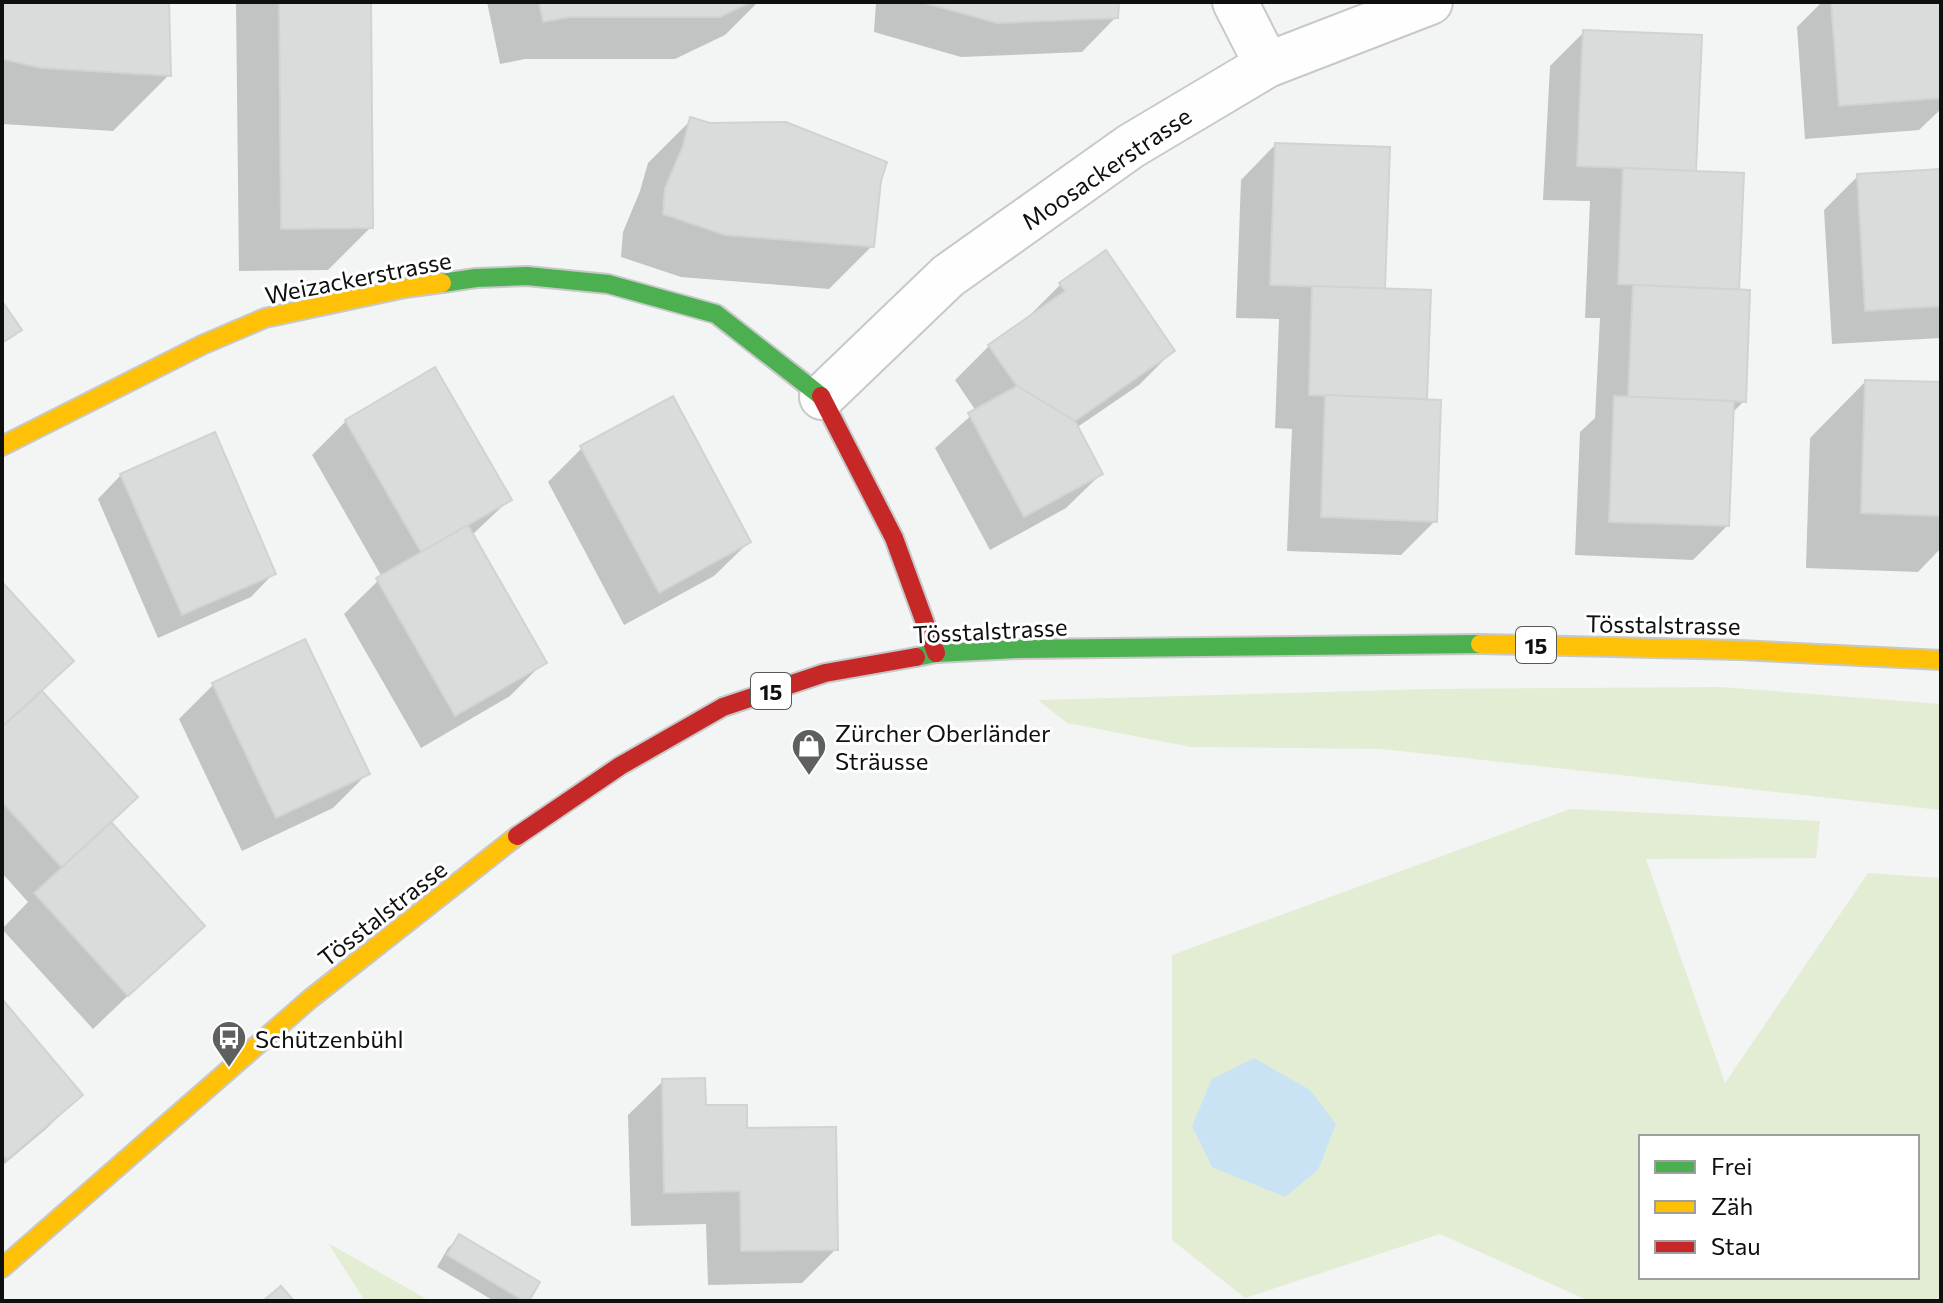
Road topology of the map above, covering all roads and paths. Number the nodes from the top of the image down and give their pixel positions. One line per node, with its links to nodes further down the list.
1 (1235, 2): 3 (street)
2 (1430, 2): 3 (street, Moosackerstrasse)
3 (1267, 65): 4 (street, Moosackerstrasse)
4 (822, 397): 5 (main road, Weizackerstrasse); 6 (main road, Weizackerstrasse)
5 (2, 446)
6 (936, 653): 7 (main road, Tösstalstrasse / 15); 8 (main road, Tösstalstrasse / 15)
7 (1941, 660)
8 (2, 1268)

